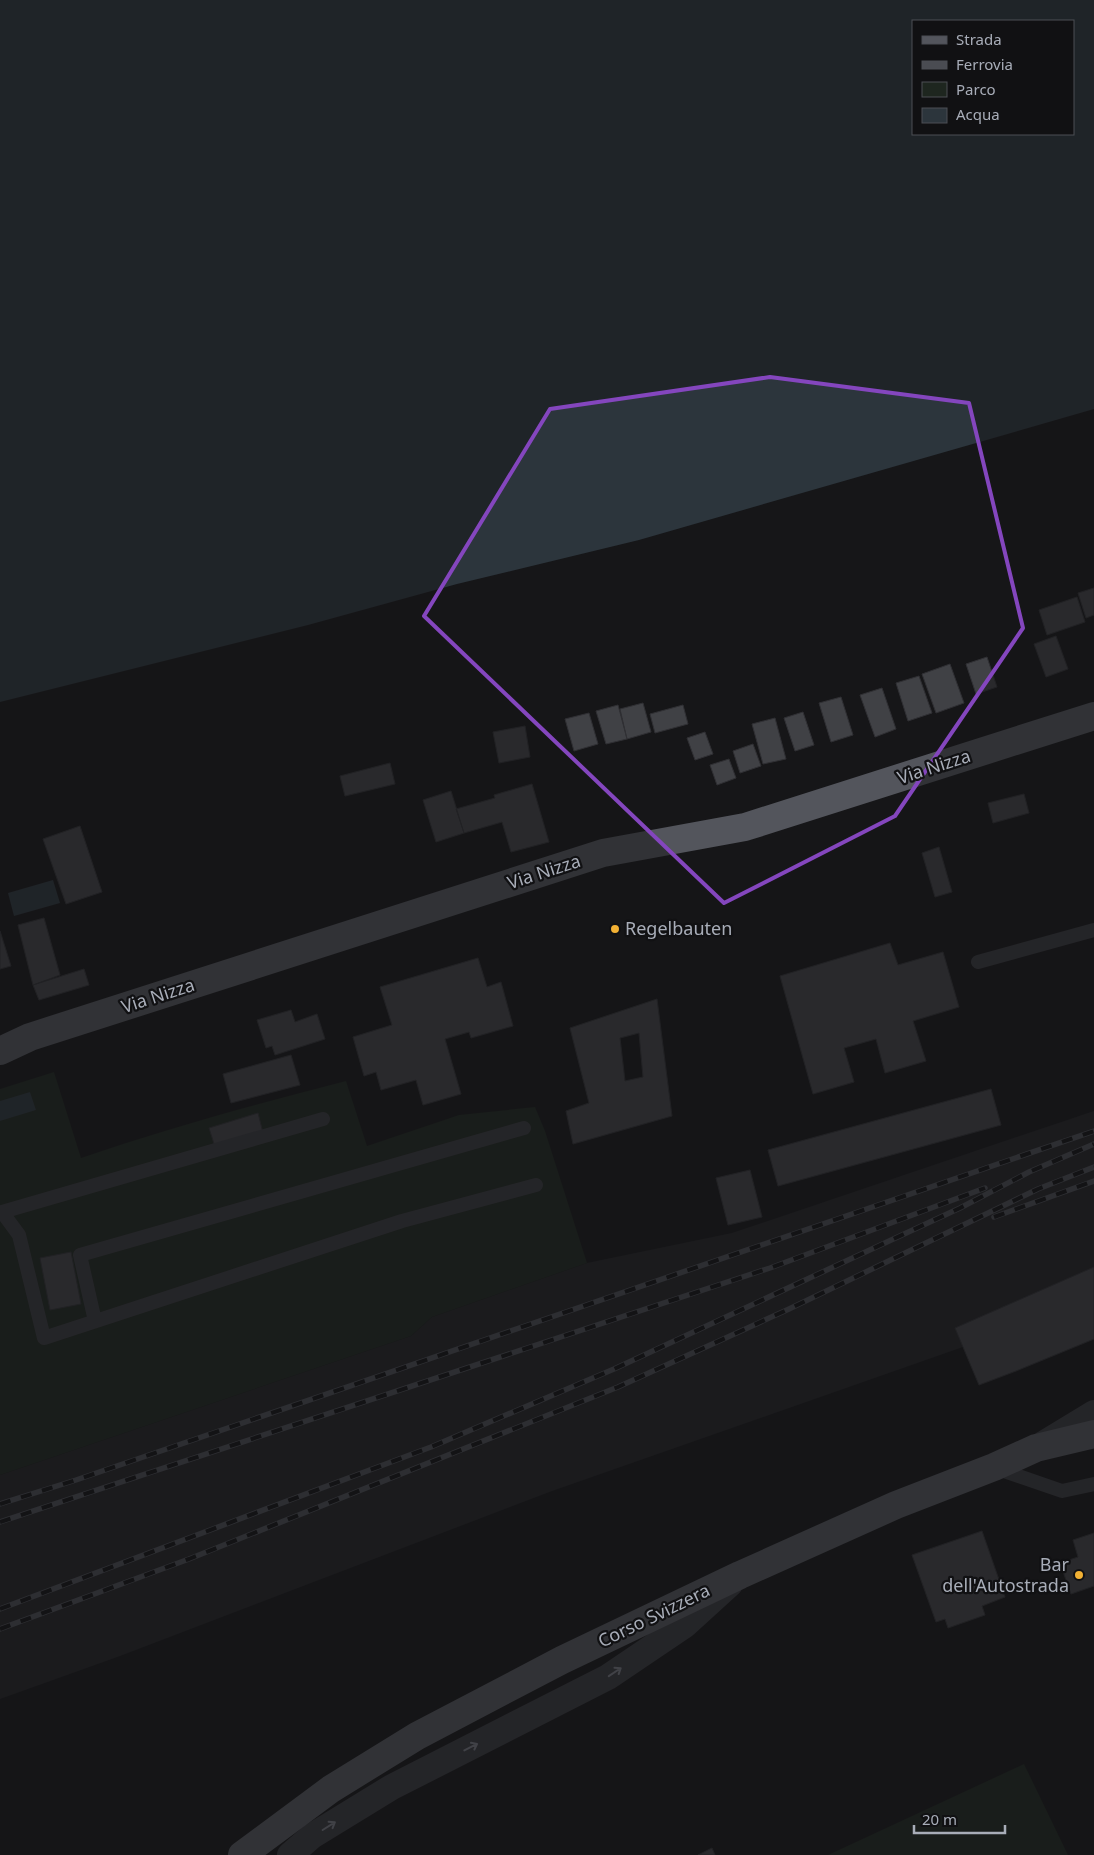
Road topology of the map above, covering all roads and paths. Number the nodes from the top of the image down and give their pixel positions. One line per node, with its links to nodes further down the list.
1 (1094, 716): 4 (main road, Via Nizza)
2 (1094, 930): 3 (lane)
3 (978, 962)
4 (0, 1050)
5 (323, 1119): 8 (lane)
6 (524, 1128): 8 (lane)
7 (536, 1185): 8 (lane)
8 (96, 1321)
9 (1094, 1413): 11 (street)
10 (1094, 1434): 11 (main road, Corso Svizzera)
11 (1036, 1448): 12 (main road, Corso Svizzera)
12 (994, 1467): 13 (lane); 14 (main road, Corso Svizzera)
13 (1094, 1484)
14 (740, 1575): 15 (main road, Corso Svizzera); 16 (street, one-way to 14)
15 (242, 1855)
16 (290, 1855)

